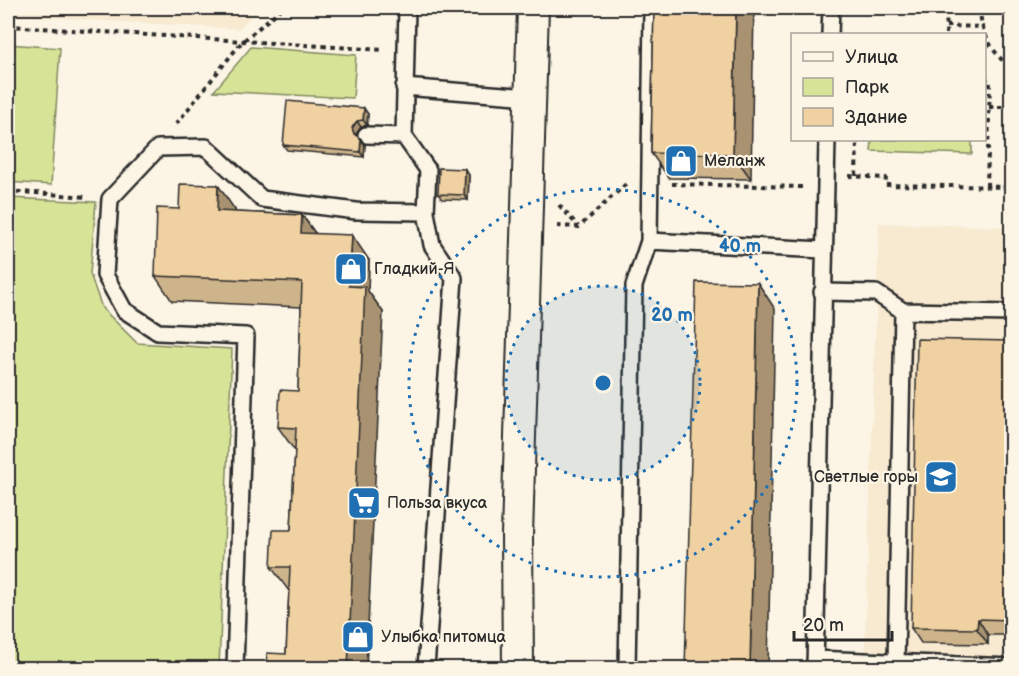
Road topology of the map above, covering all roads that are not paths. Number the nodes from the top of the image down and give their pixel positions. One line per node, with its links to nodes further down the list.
1 (407, 8): 6 (lane)
2 (533, 8): 7 (street)
3 (652, 8): 12 (lane)
4 (831, 8): 5 (lane)
5 (830, 33)
6 (405, 87): 7 (lane); 9 (lane)
7 (530, 97): 22 (street)
8 (366, 135): 9 (lane)
9 (405, 136): 11 (lane)
10 (827, 141): 13 (lane)
11 (426, 212): 20 (lane); 21 (lane)
12 (649, 241): 13 (lane); 23 (lane)
13 (823, 250): 14 (lane)
14 (822, 292): 15 (lane); 18 (lane)
15 (903, 311): 16 (lane); 17 (lane)
16 (1011, 313)
17 (896, 663): 18 (lane); 19 (lane)
18 (815, 664)
19 (1011, 668)
20 (235, 669)
21 (426, 669)
22 (518, 669)
23 (627, 669)

